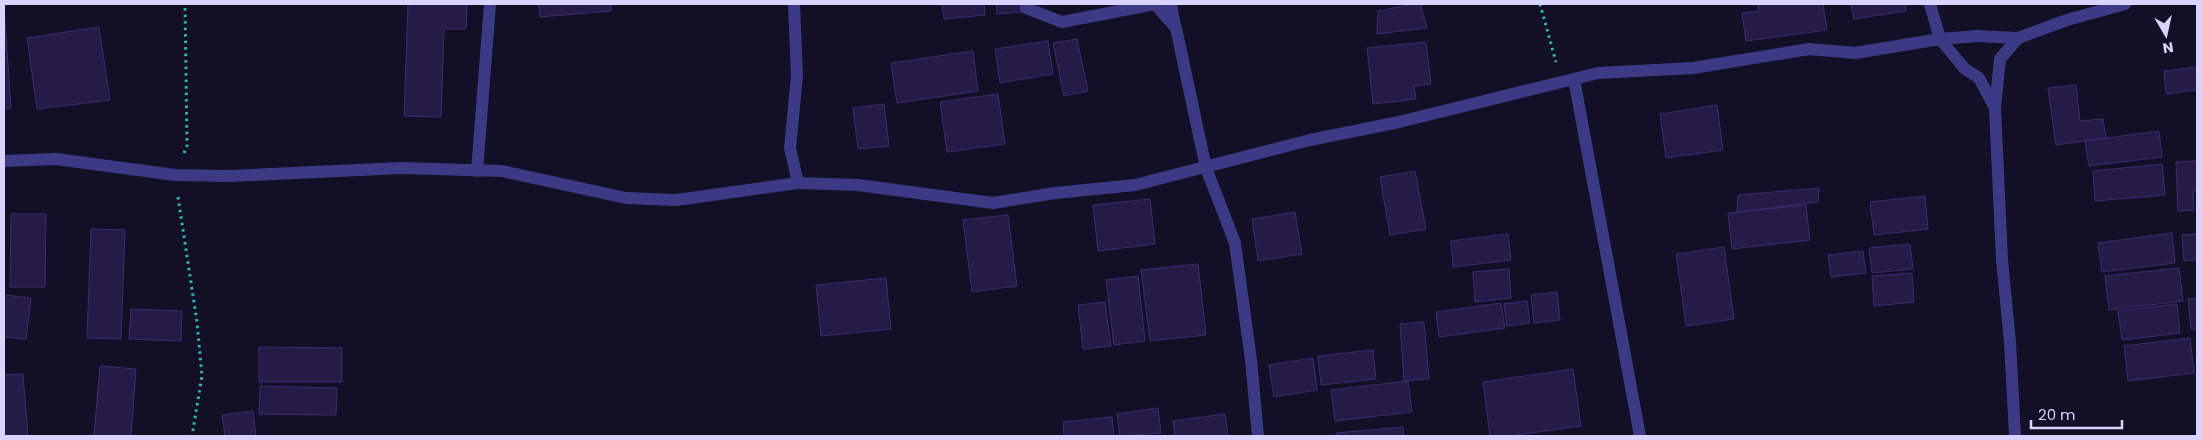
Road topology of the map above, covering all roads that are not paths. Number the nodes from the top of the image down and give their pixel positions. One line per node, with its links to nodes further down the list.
1 (490, 4): 15 (street)
2 (794, 4): 16 (street)
3 (1155, 4): 7 (street); 8 (street)
4 (1171, 4): 8 (street)
5 (1930, 4): 10 (street)
6 (2125, 4): 9 (street)
7 (1026, 8)
8 (1176, 28): 14 (street)
9 (2018, 38): 10 (street); 12 (street)
10 (1940, 39): 11 (street); 12 (street)
11 (1574, 79): 14 (street); 18 (street)
12 (1995, 108): 19 (street)
13 (4, 161): 15 (street)
14 (1206, 168): 16 (street); 17 (street)
15 (477, 171): 16 (street)
16 (798, 183)
17 (1258, 436)
18 (1640, 436)
19 (2015, 436)

